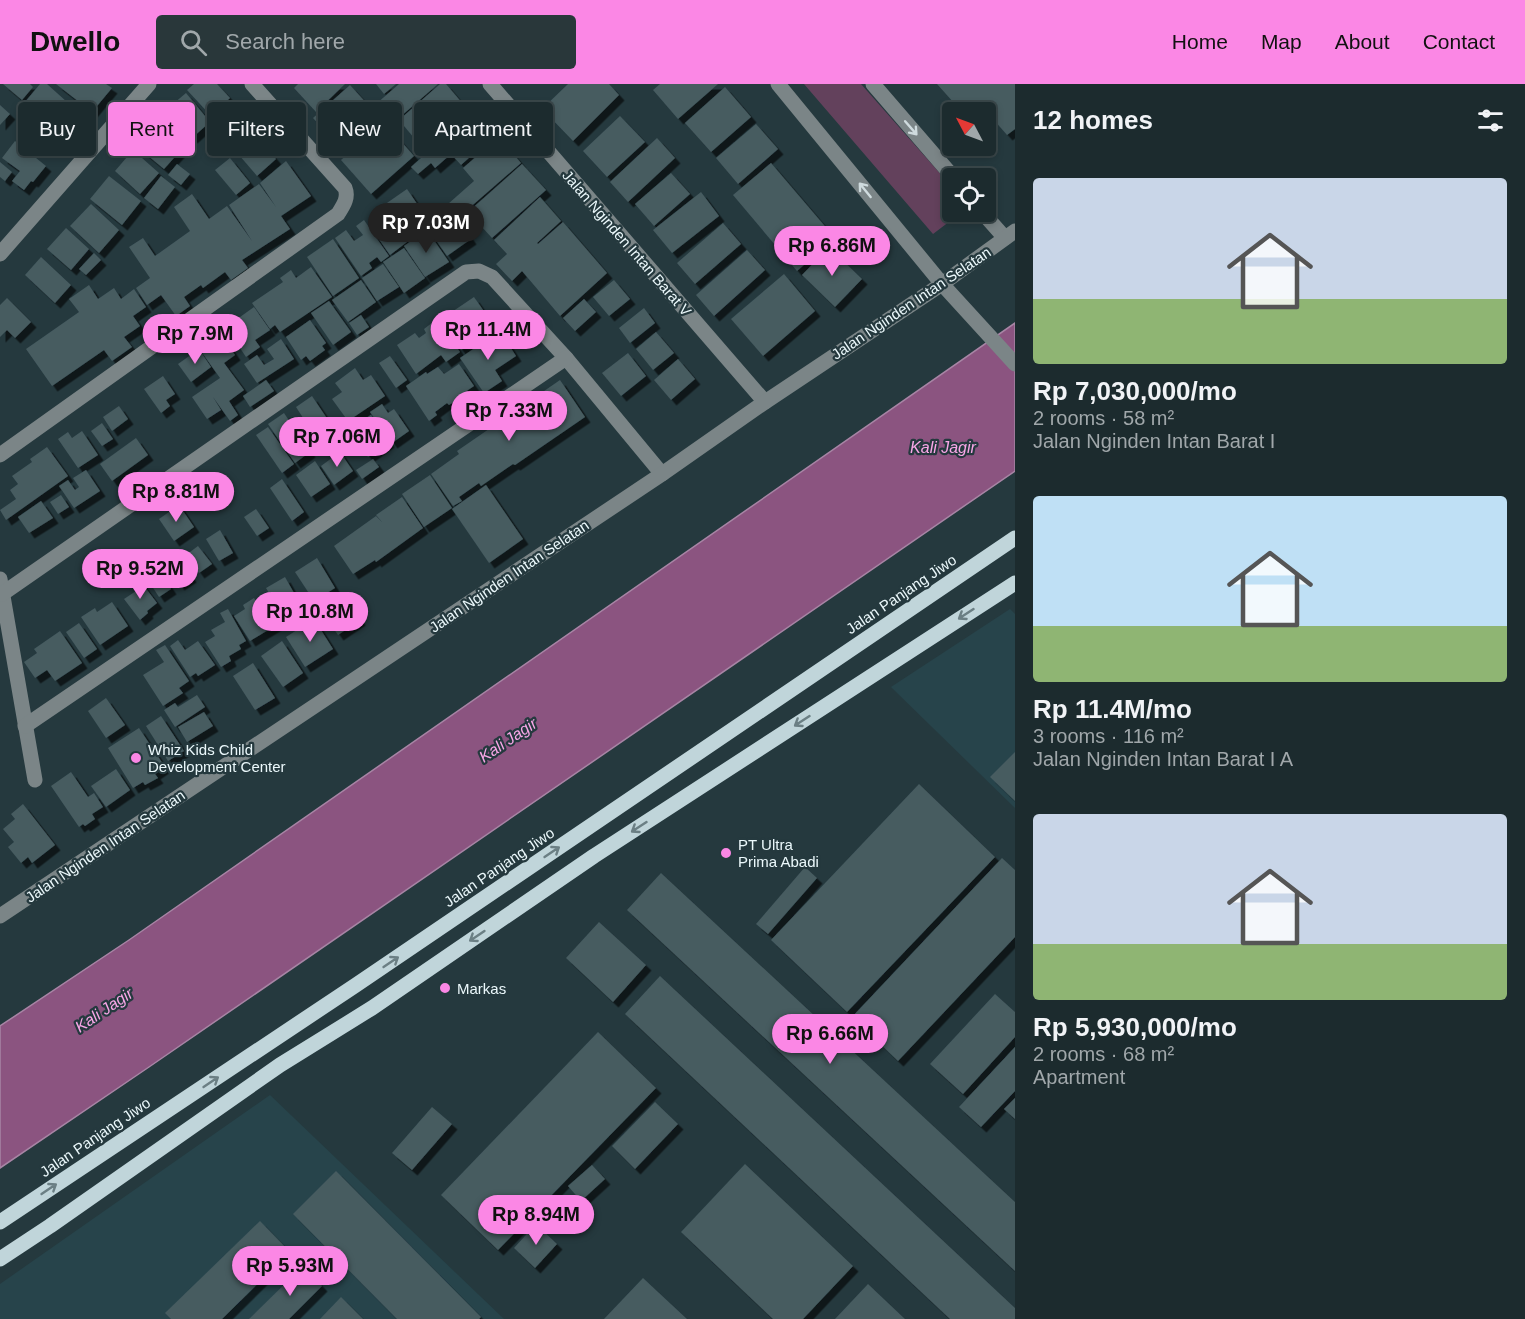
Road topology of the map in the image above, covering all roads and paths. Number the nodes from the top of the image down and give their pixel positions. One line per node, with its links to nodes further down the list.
1 (149, 84): 9 (street)
2 (252, 84): 14 (street)
3 (490, 84): 13 (street, Jalan Nginden Intan Barat V)
4 (778, 84): 10 (street, one-way to 4)
5 (873, 84): 6 (street, one-way to 6)
6 (945, 168)
7 (994, 222): 8 (street)
8 (1010, 235): 10 (street, Jalan Nginden Intan Selatan)
9 (0, 254)
10 (942, 284): 12 (street); 13 (street, Jalan Nginden Intan Selatan)
11 (566, 358): 15 (street); 18 (street); 19 (street)
12 (1015, 364)
13 (765, 402): 15 (street, Jalan Nginden Intan Selatan)
14 (0, 455)
15 (662, 474): 21 (street, Jalan Nginden Intan Selatan)
16 (1015, 538): 22 (main road, Jalan Panjang Jiwo, one-way to 16)
17 (1015, 583): 23 (main road, one-way to 23)
18 (1, 586): 19 (street)
19 (25, 726): 20 (street)
20 (35, 780)
21 (0, 916)
22 (356, 985): 23 (main road); 24 (main road, Jalan Panjang Jiwo)
23 (372, 1008): 25 (main road)
24 (316, 1012): 25 (main road); 26 (main road, Jalan Panjang Jiwo, one-way to 24)
25 (332, 1033): 27 (main road)
26 (0, 1222)
27 (0, 1259)

